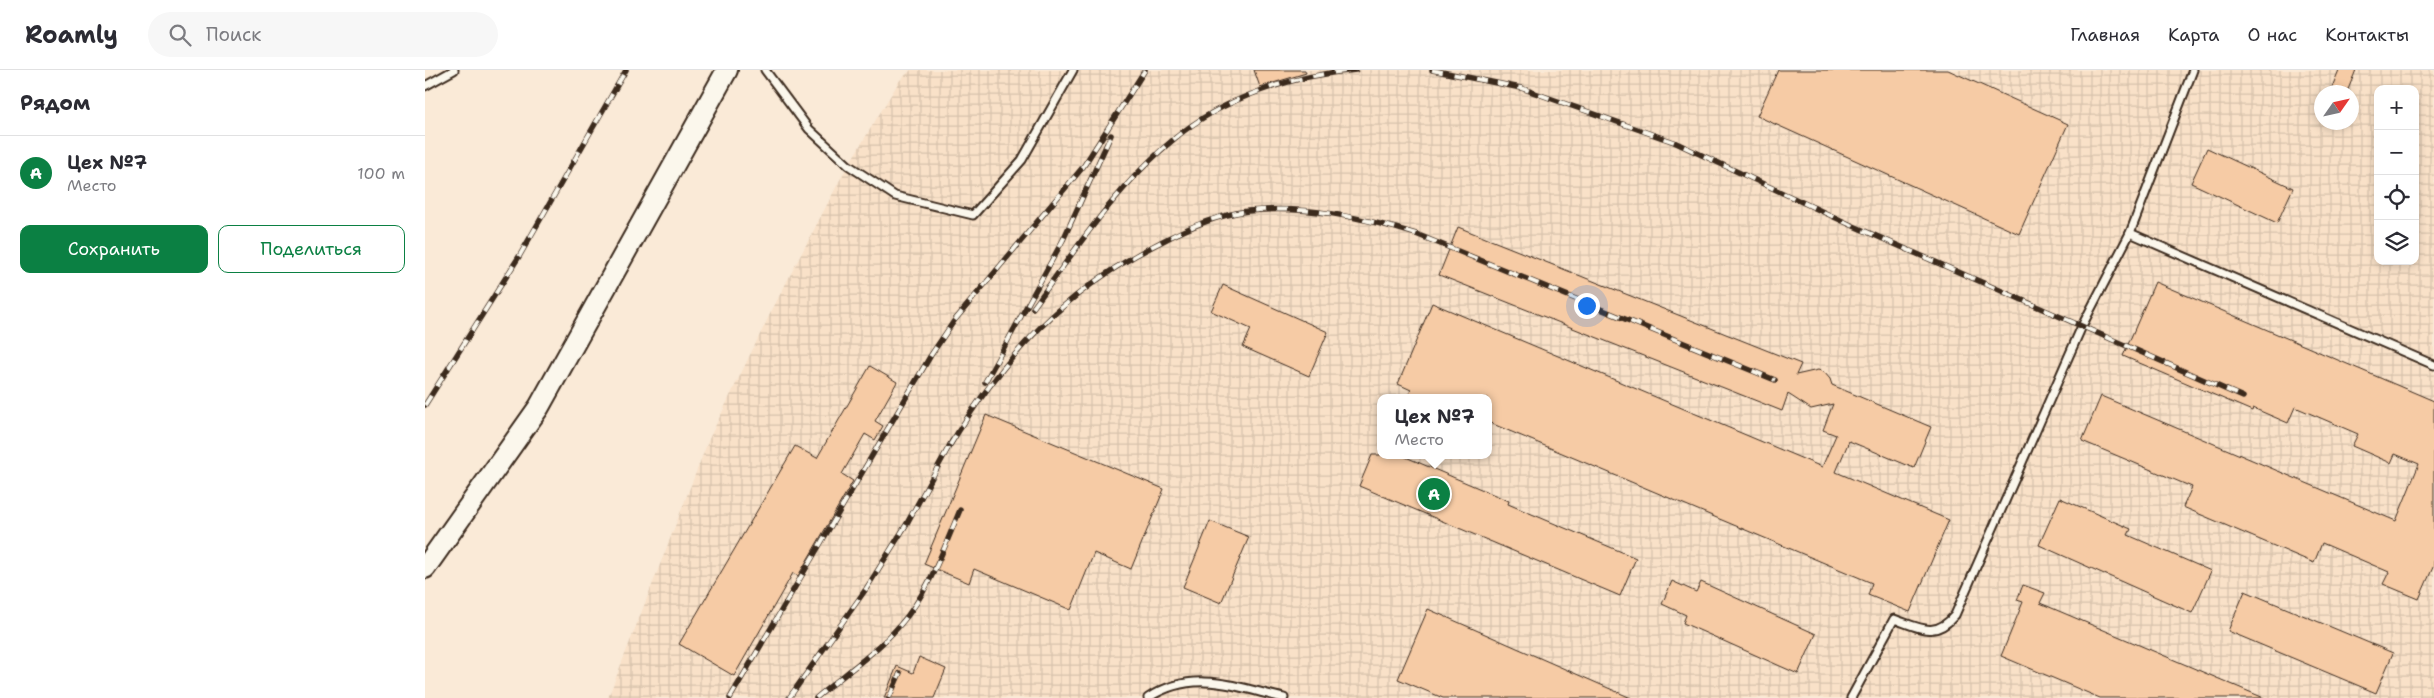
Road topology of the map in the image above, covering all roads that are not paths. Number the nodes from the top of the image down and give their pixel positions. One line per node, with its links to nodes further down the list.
1 (454, 70): 6 (lane)
2 (727, 70): 9 (main road)
3 (765, 70): 4 (lane)
4 (1073, 70)
5 (2193, 70): 7 (lane)
6 (425, 86)
7 (2130, 233): 8 (lane); 12 (lane)
8 (2434, 365)
9 (425, 568)
10 (1148, 698): 11 (lane)
11 (1284, 698)
12 (1851, 698)

